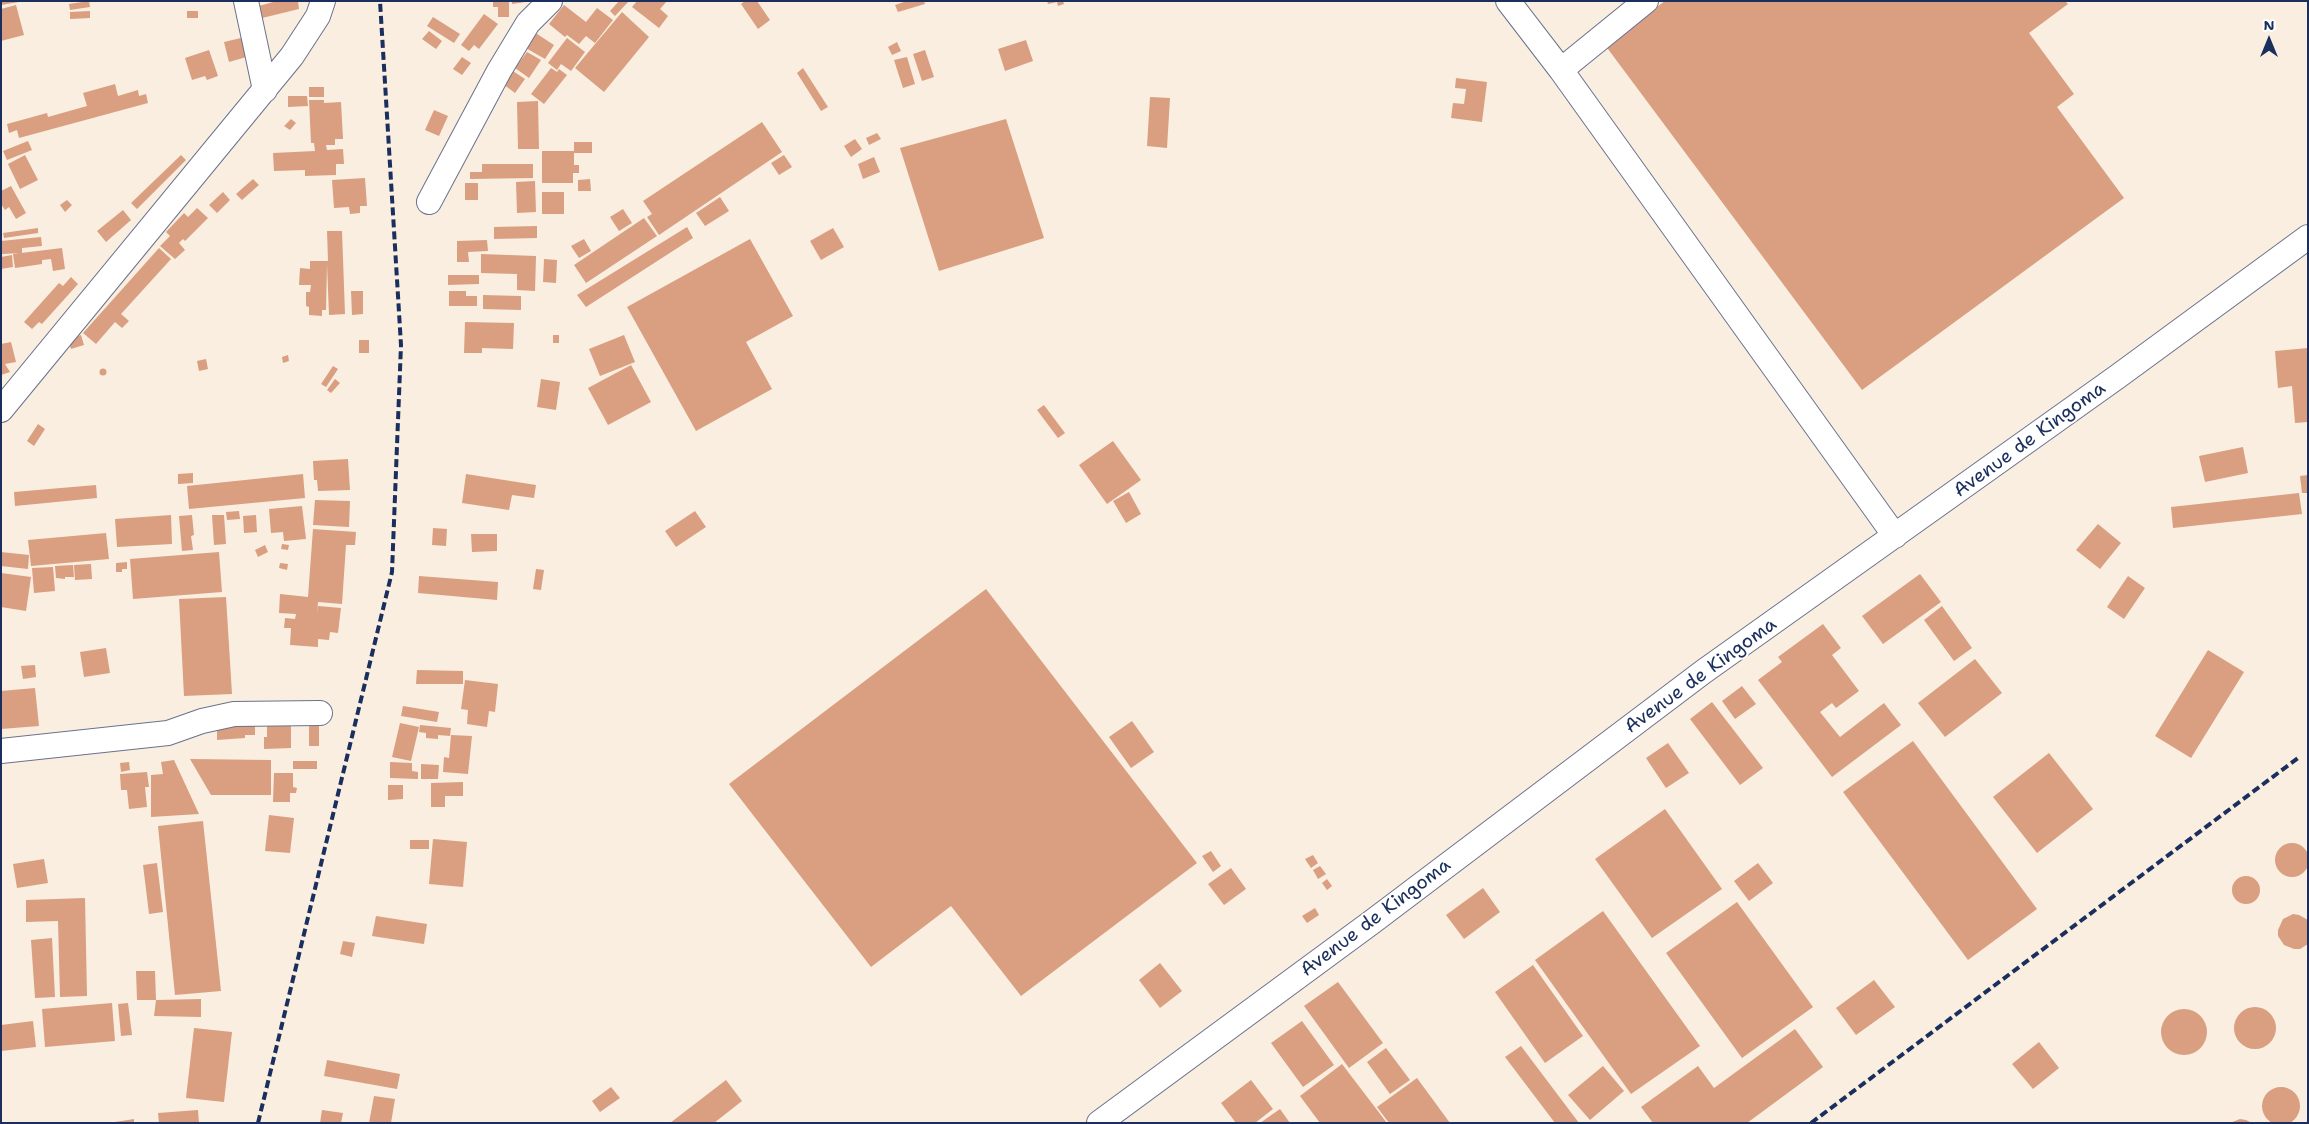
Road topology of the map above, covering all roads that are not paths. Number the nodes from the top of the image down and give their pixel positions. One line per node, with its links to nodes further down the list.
1 (246, 1): 7 (street)
2 (322, 1): 7 (street)
3 (550, 1): 8 (street)
4 (1508, 1): 6 (street)
5 (1646, 1): 6 (street)
6 (1561, 70): 11 (street)
7 (265, 90): 10 (street)
8 (429, 202)
9 (2308, 237): 11 (street, Avenue de Kingoma)
10 (1, 410)
11 (1895, 536): 14 (street, Avenue de Kingoma)
12 (320, 713): 13 (street)
13 (1, 751)
14 (1099, 1123)

